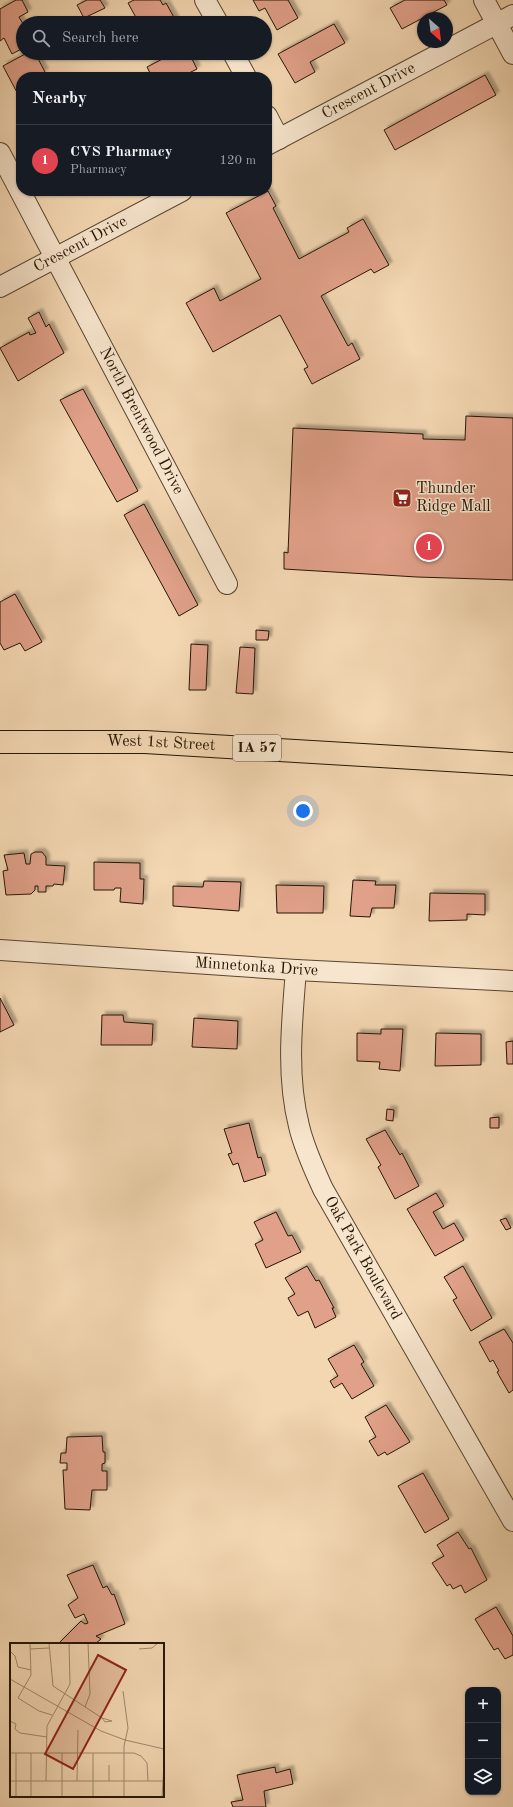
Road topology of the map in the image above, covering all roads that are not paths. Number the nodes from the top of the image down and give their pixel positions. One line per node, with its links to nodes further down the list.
1 (205, 0): 3 (street)
2 (484, 0): 4 (street)
3 (214, 16)
4 (505, 19): 5 (street); 8 (street, Crescent Drive)
5 (513, 54)
6 (238, 60): 7 (street)
7 (244, 72)
8 (273, 142)
9 (0, 153): 10 (street, North Brentwood Drive)
10 (16, 184)
11 (23, 196): 13 (street, North Brentwood Drive)
12 (173, 196): 13 (street, Crescent Drive)
13 (55, 258): 14 (street, Crescent Drive); 15 (street, North Brentwood Drive)
14 (0, 287)
15 (227, 584)
16 (0, 742): 17 (main road, West 1st Street / IA 57)
17 (513, 764)
18 (0, 950): 19 (street, Minnetonka Drive)
19 (296, 970): 20 (street, Minnetonka Drive); 21 (street, Oak Park Boulevard)
20 (513, 981)
21 (513, 1521)

